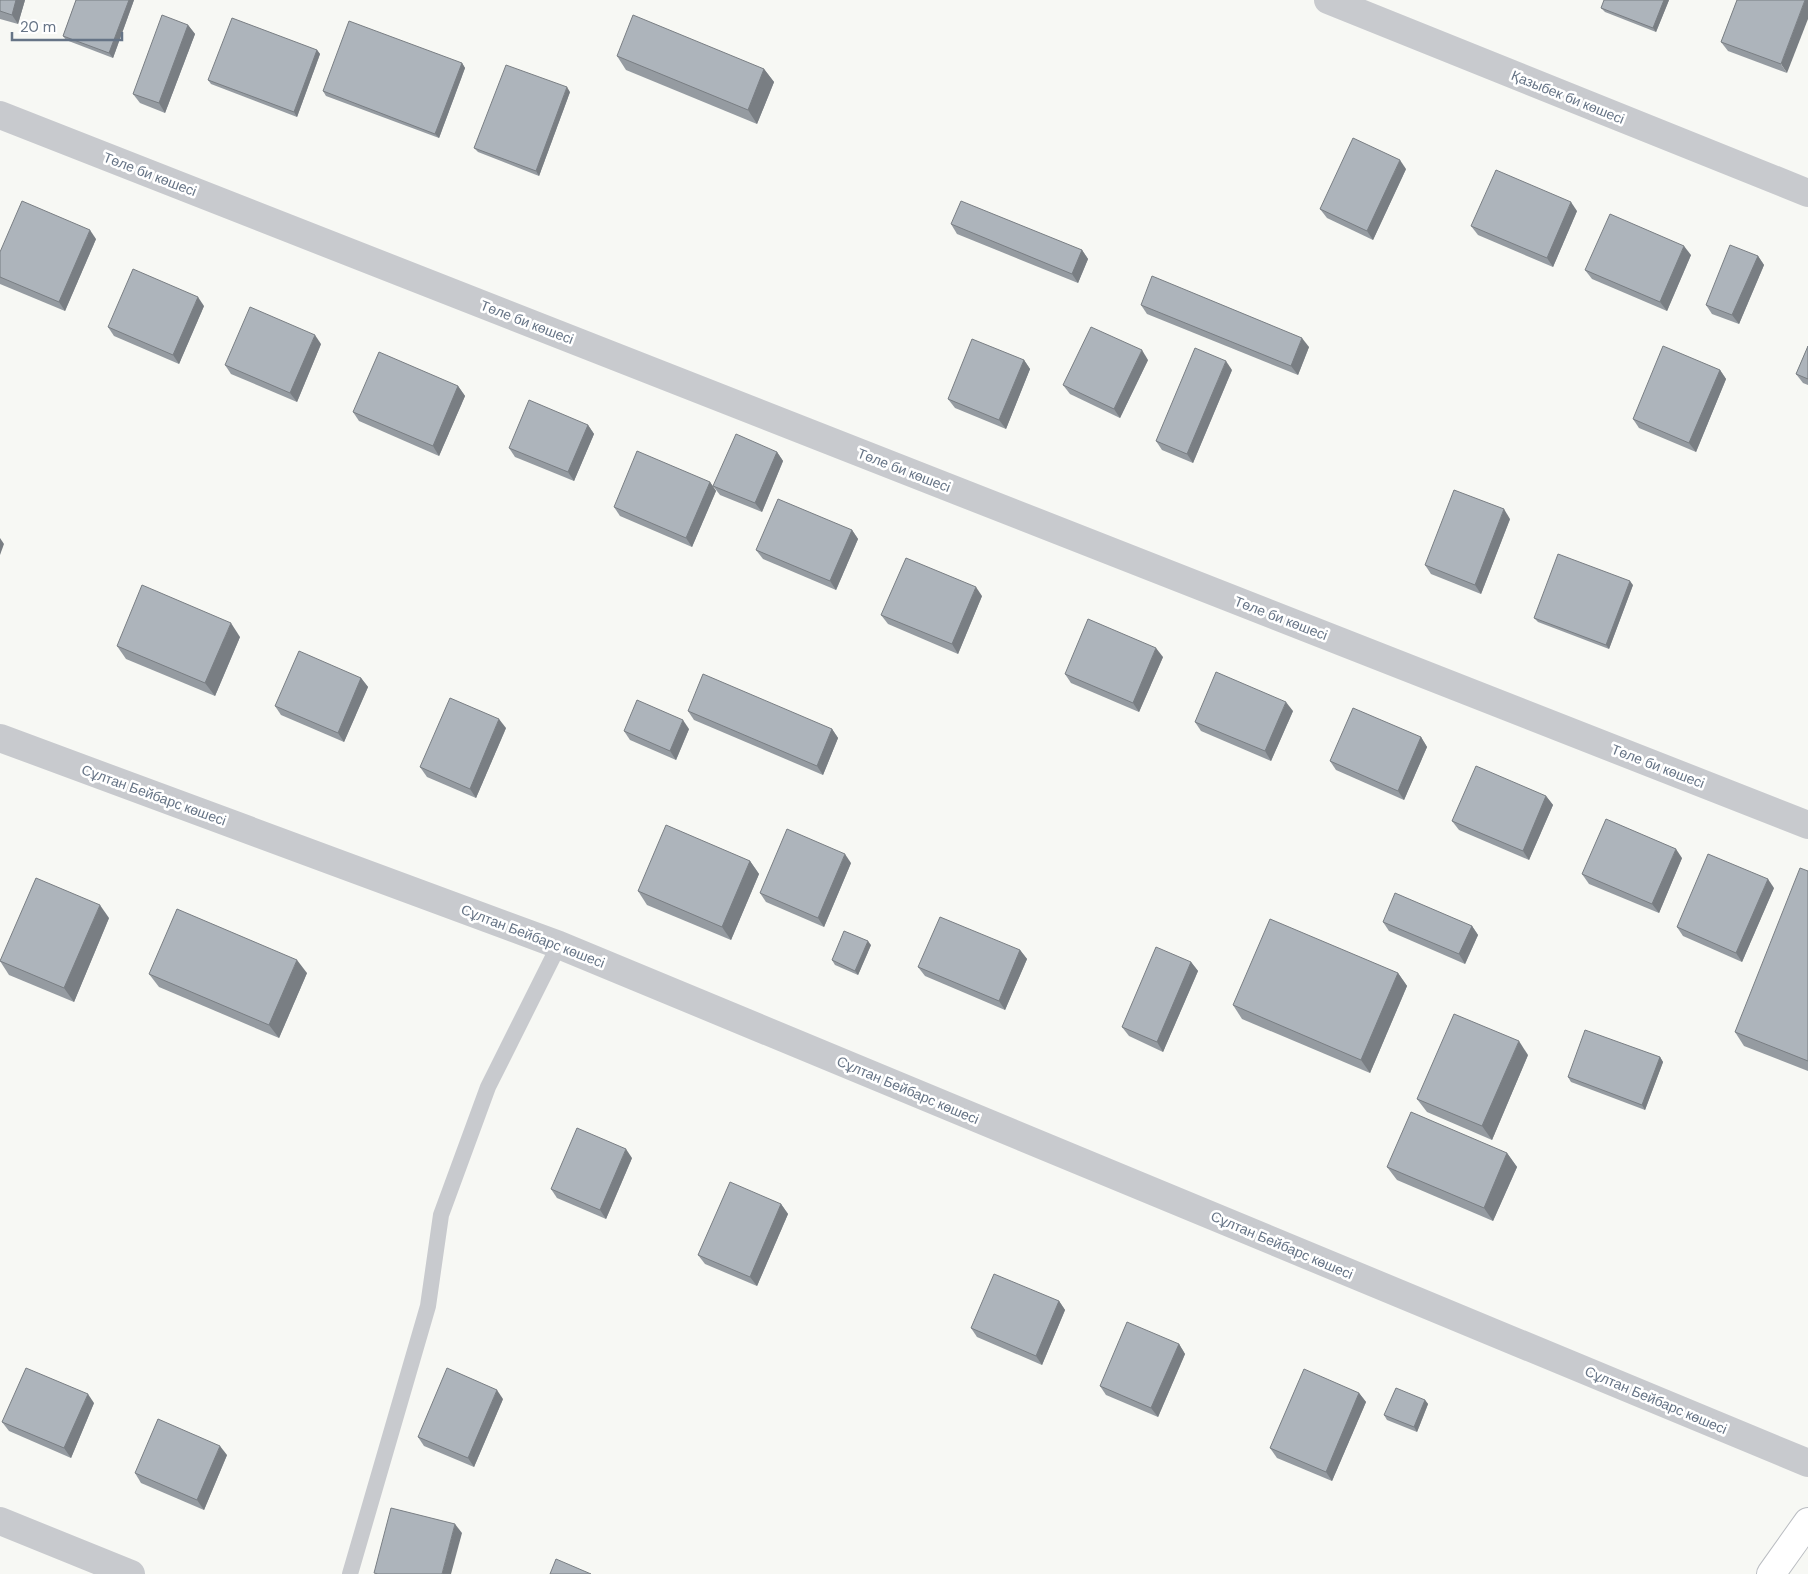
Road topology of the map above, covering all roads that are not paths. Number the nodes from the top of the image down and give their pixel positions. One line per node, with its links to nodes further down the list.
1 (1328, 0): 3 (street, Қазыбек би көшесі)
2 (0, 115): 5 (street, Төле би көшесі)
3 (1808, 193)
4 (0, 738): 6 (street, Сұлтан Бейбарс көшесі)
5 (1808, 825)
6 (559, 945): 7 (street, Сұлтан Бейбарс көшесі); 11 (lane)
7 (1808, 1463)
8 (0, 1521): 10 (street)
9 (1808, 1522): 12 (main road)
10 (131, 1574)
11 (350, 1574)
12 (1771, 1574)

